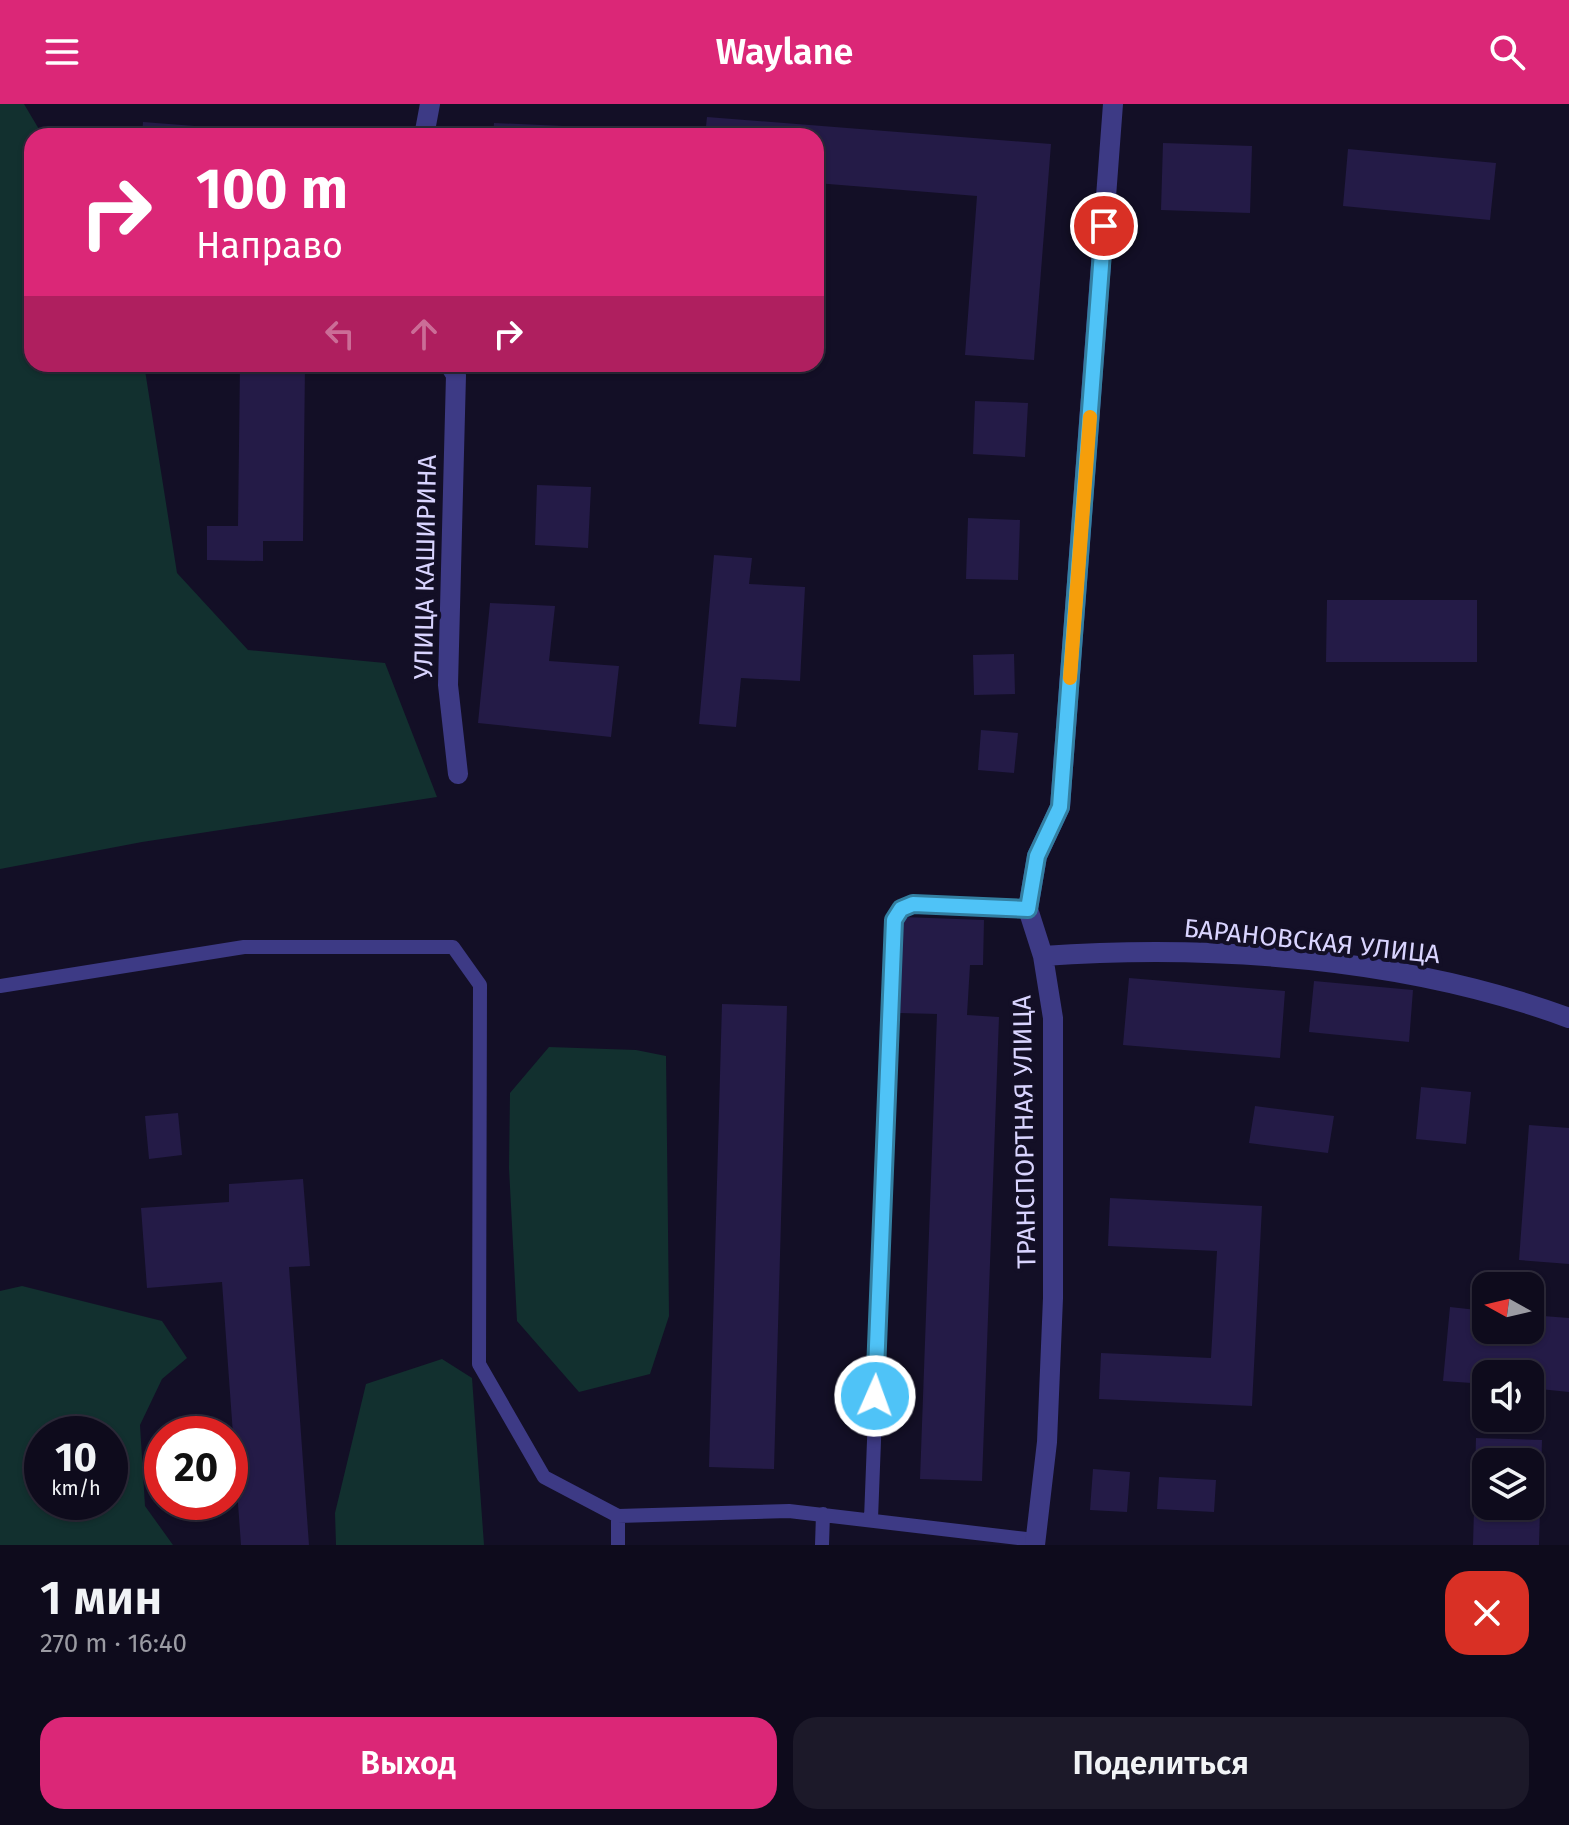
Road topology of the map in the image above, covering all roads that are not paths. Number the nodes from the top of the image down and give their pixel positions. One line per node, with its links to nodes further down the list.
1 (430, 104): 3 (street)
2 (1113, 104): 6 (street, ТРАНСПОРТНАЯ УЛИЦА)
3 (426, 128)
4 (454, 372): 5 (street, УЛИЦА КАШИРИНА)
5 (458, 774)
6 (1028, 909): 7 (street, ТРАНСПОРТНАЯ УЛИЦА); 12 (lane)
7 (1043, 956): 9 (street, БАРАНОВСКАЯ УЛИЦА); 13 (street, ТРАНСПОРТНАЯ УЛИЦА)
8 (0, 986): 11 (lane)
9 (1569, 1018)
10 (823, 1514): 11 (lane); 12 (lane); 15 (lane)
11 (618, 1516): 14 (lane)
12 (871, 1519): 13 (lane)
13 (1035, 1543)
14 (618, 1545)
15 (822, 1545)

